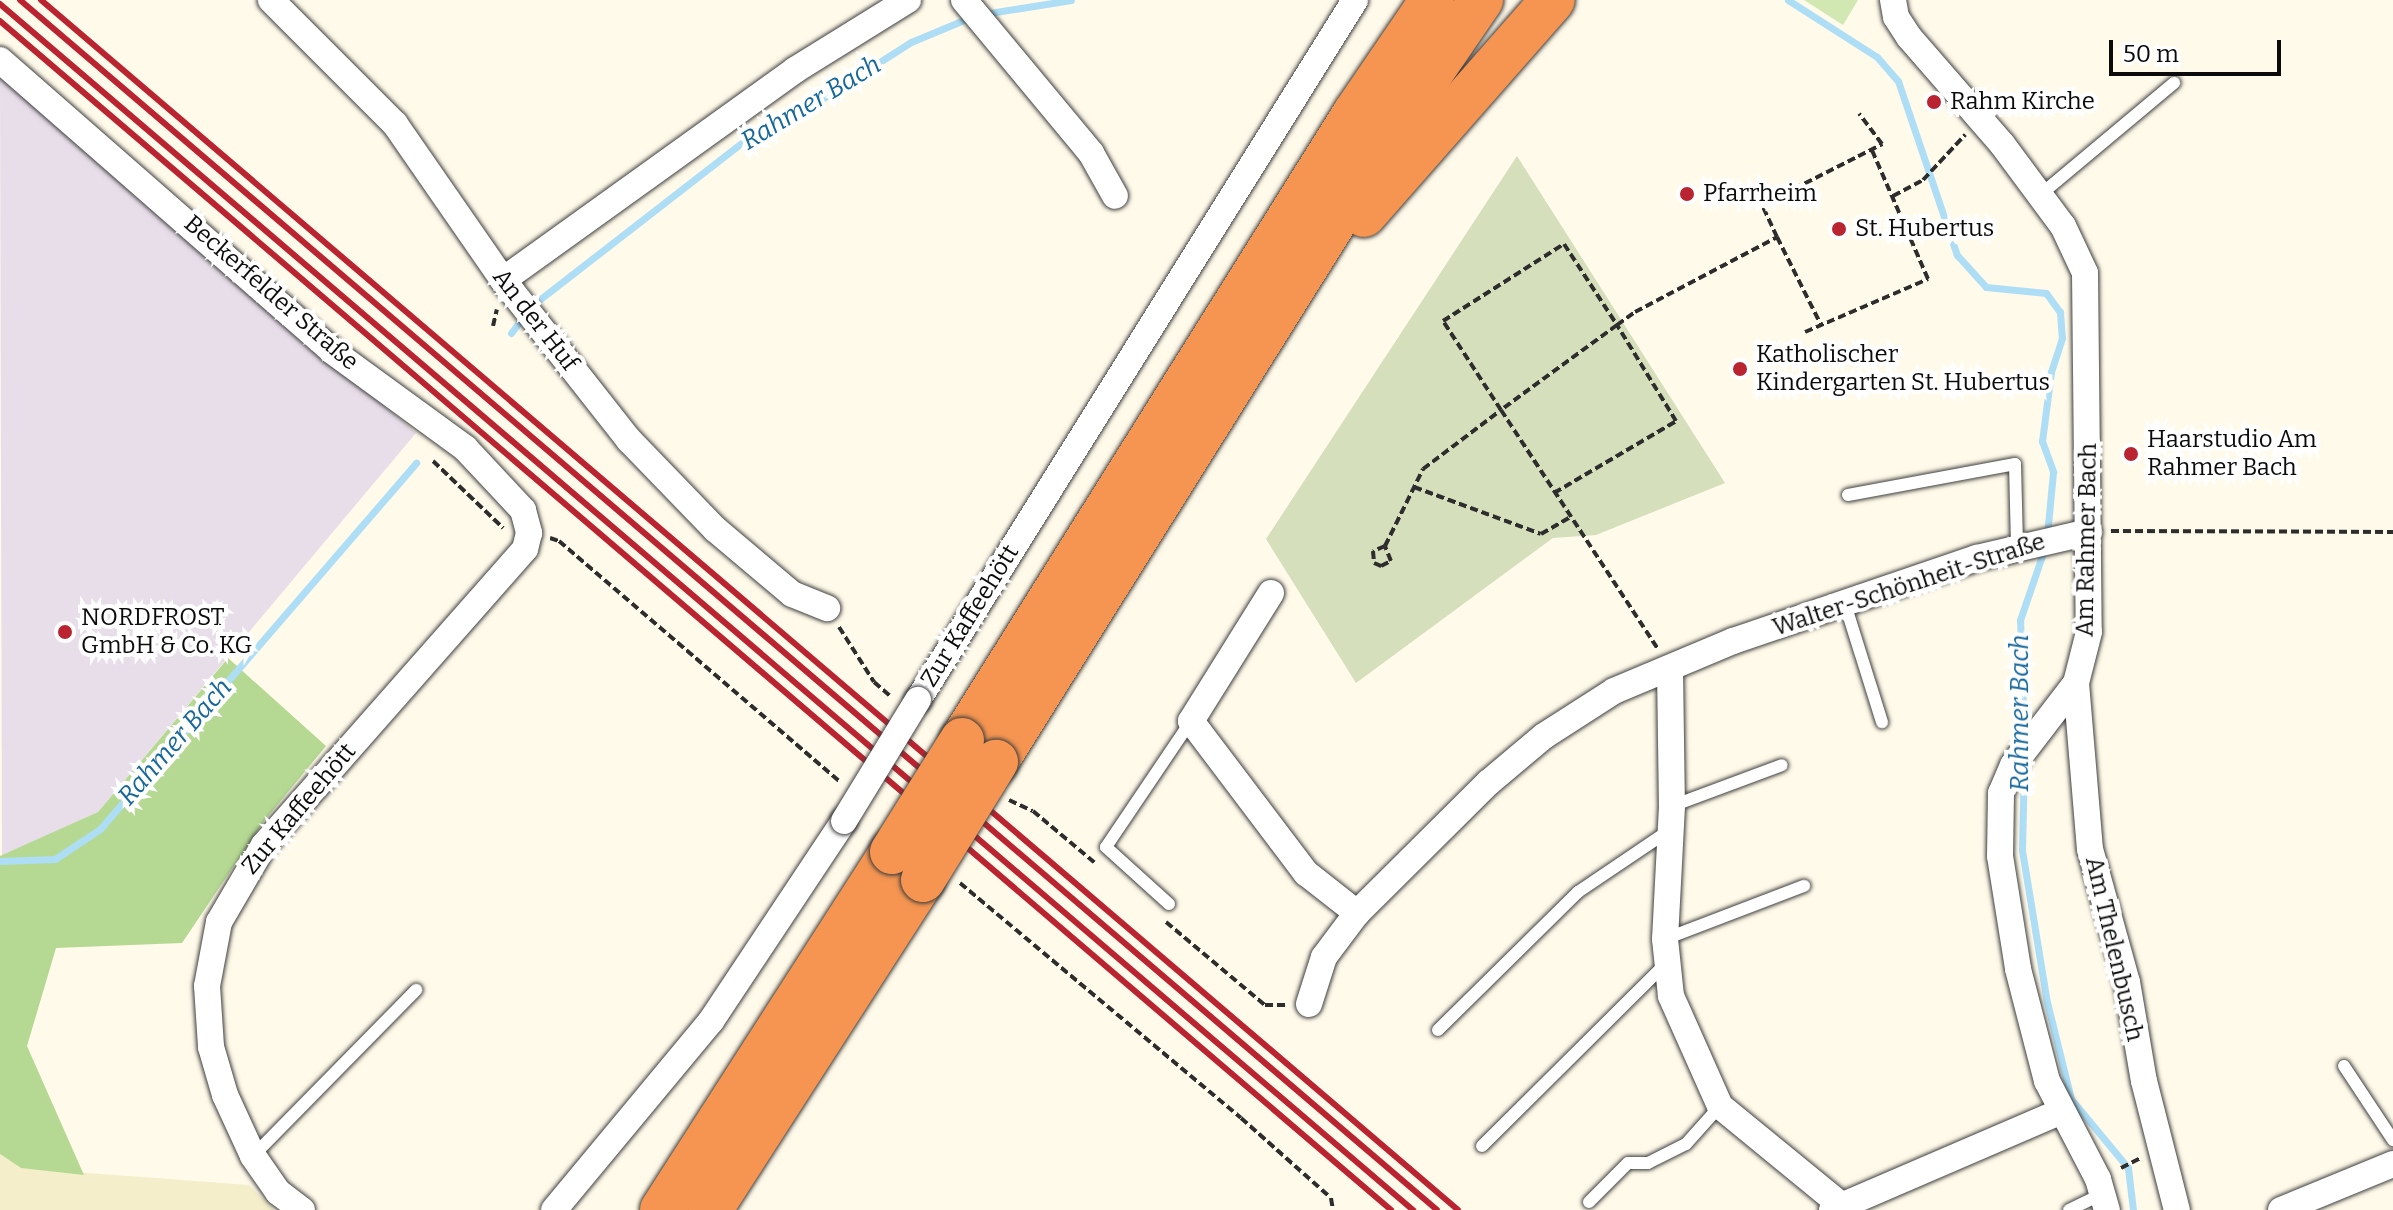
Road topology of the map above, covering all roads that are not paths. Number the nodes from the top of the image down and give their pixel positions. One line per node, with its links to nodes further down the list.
1 (271, 0): 13 (street, An der Huf)
2 (908, 0): 13 (street)
3 (964, 0): 12 (street)
4 (1355, 0): 48 (street, Zur Kaffeehött, bridge)
5 (1432, 0): 27 (highway)
6 (1481, 0): 14 (highway)
7 (1553, 0): 14 (highway)
8 (1893, 0): 11 (street, Am Rahmer Bach)
9 (0, 60): 17 (street, Beckerfelder Straße)
10 (2174, 83): 11 (lane)
11 (2040, 195): 16 (street, Am Rahmer Bach)
12 (1115, 196)
13 (510, 290): 21 (street, An der Huf)
14 (1276, 316): 27 (highway)
15 (1848, 495): 18 (lane)
16 (2080, 533): 18 (street, Walter-Schönheit-Straße); 23 (street, Am Rahmer Bach)
17 (527, 541): 42 (street, Zur Kaffeehött)
18 (2024, 546): 20 (street, Walter-Schönheit-Straße)
19 (1271, 593): 24 (street)
20 (1845, 604): 22 (street, Walter-Schönheit-Straße); 25 (lane)
21 (827, 608)
22 (1670, 668): 28 (street); 32 (street, Walter-Schönheit-Straße)
23 (2076, 683): 39 (street, Am Rahmer Bach); 52 (street, Am Thelenbusch)
24 (1191, 721): 31 (lane); 32 (street)
25 (1882, 722)
26 (1782, 765): 28 (lane)
27 (987, 766): 29 (highway, bridge)
28 (1671, 818): 33 (street); 36 (lane)
29 (907, 866): 49 (highway); 50 (highway)
30 (1804, 886): 33 (lane)
31 (1169, 904)
32 (1357, 913): 35 (street, Walter-Schönheit-Straße)
33 (1665, 952): 38 (street); 41 (lane)
34 (416, 990): 42 (lane)
35 (1309, 1004)
36 (1438, 1030)
37 (2344, 1066): 40 (lane)
38 (1720, 1106): 44 (lane); 46 (street)
39 (2062, 1111): 45 (street, Am Rahmer Bach); 46 (street)
40 (2393, 1140)
41 (1482, 1146)
42 (253, 1156): 47 (street, Zur Kaffeehött)
43 (2393, 1164): 53 (street)
44 (1589, 1202)
45 (2106, 1202): 51 (lane)
46 (1837, 1208)
47 (302, 1210)
48 (554, 1210)
49 (662, 1210)
50 (710, 1210)
51 (2069, 1210)
52 (2177, 1210)
53 (2281, 1210)

